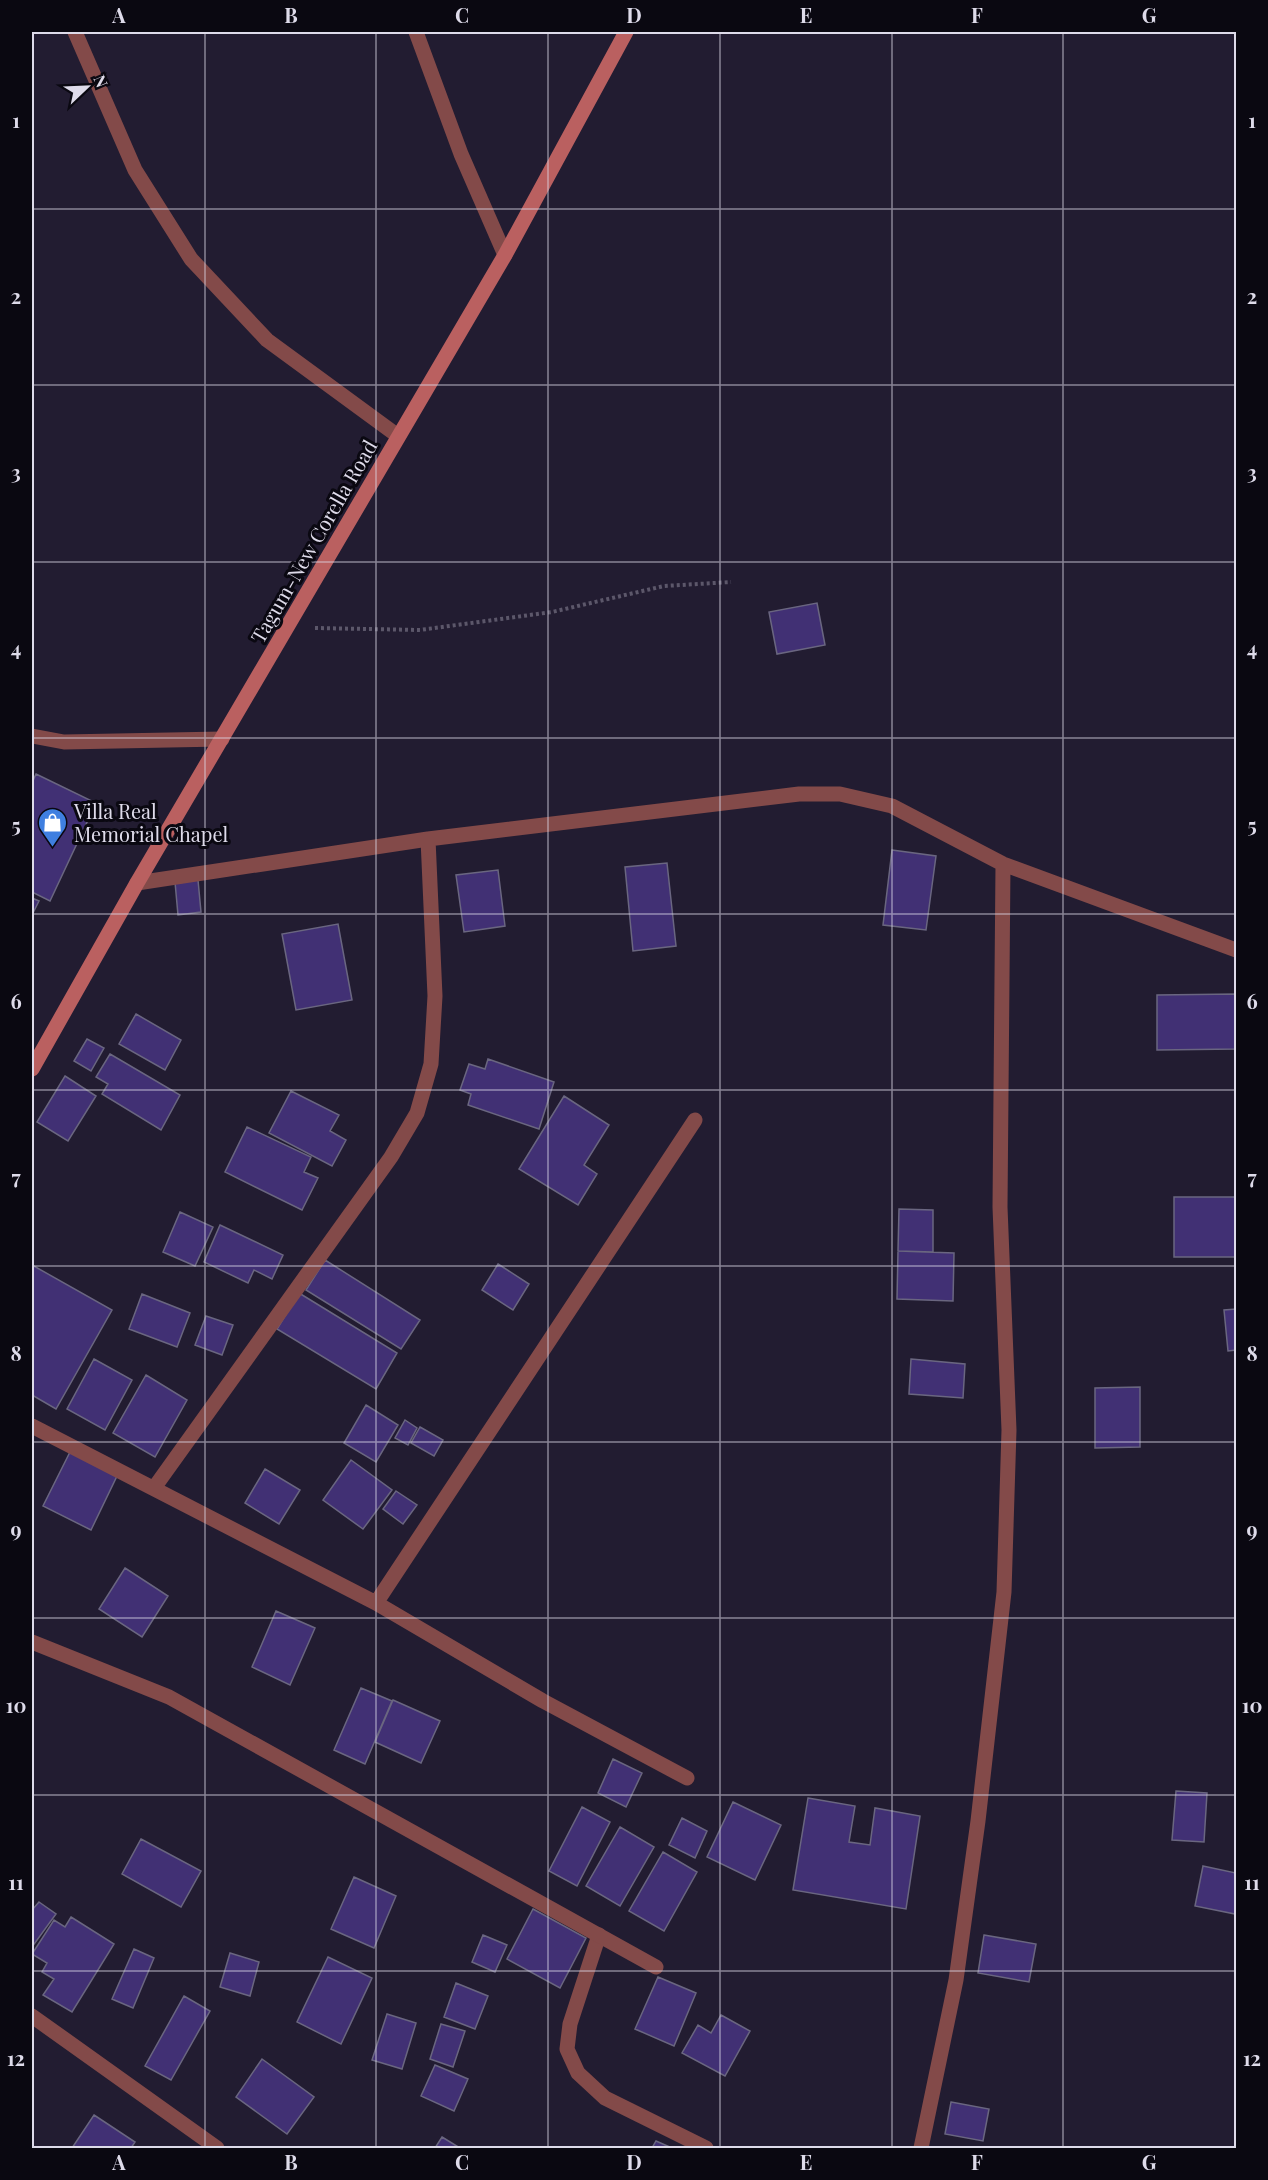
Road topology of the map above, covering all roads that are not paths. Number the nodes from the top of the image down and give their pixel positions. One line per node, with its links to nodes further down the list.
1 (75, 32): 5 (street)
2 (416, 32): 4 (street)
3 (626, 32): 4 (main road, Tagum-New Corella Road)
4 (505, 255): 5 (main road, Tagum-New Corella Road)
5 (398, 436): 7 (main road, Tagum-New Corella Road)
6 (32, 736): 7 (street)
7 (222, 739): 10 (main road, Tagum-New Corella Road)
8 (428, 839): 9 (street); 10 (street); 15 (street)
9 (1003, 864): 11 (street); 24 (street)
10 (137, 883): 12 (main road, Tagum-New Corella Road)
11 (1236, 950)
12 (32, 1069)
13 (695, 1120): 16 (street)
14 (32, 1426): 15 (street)
15 (154, 1488): 16 (street)
16 (376, 1602): 18 (street)
17 (32, 1642): 19 (street)
18 (687, 1778)
19 (599, 1935): 20 (street); 23 (street)
20 (656, 1967)
21 (32, 2016): 22 (street)
22 (209, 2146)
23 (706, 2148)
24 (921, 2148)

